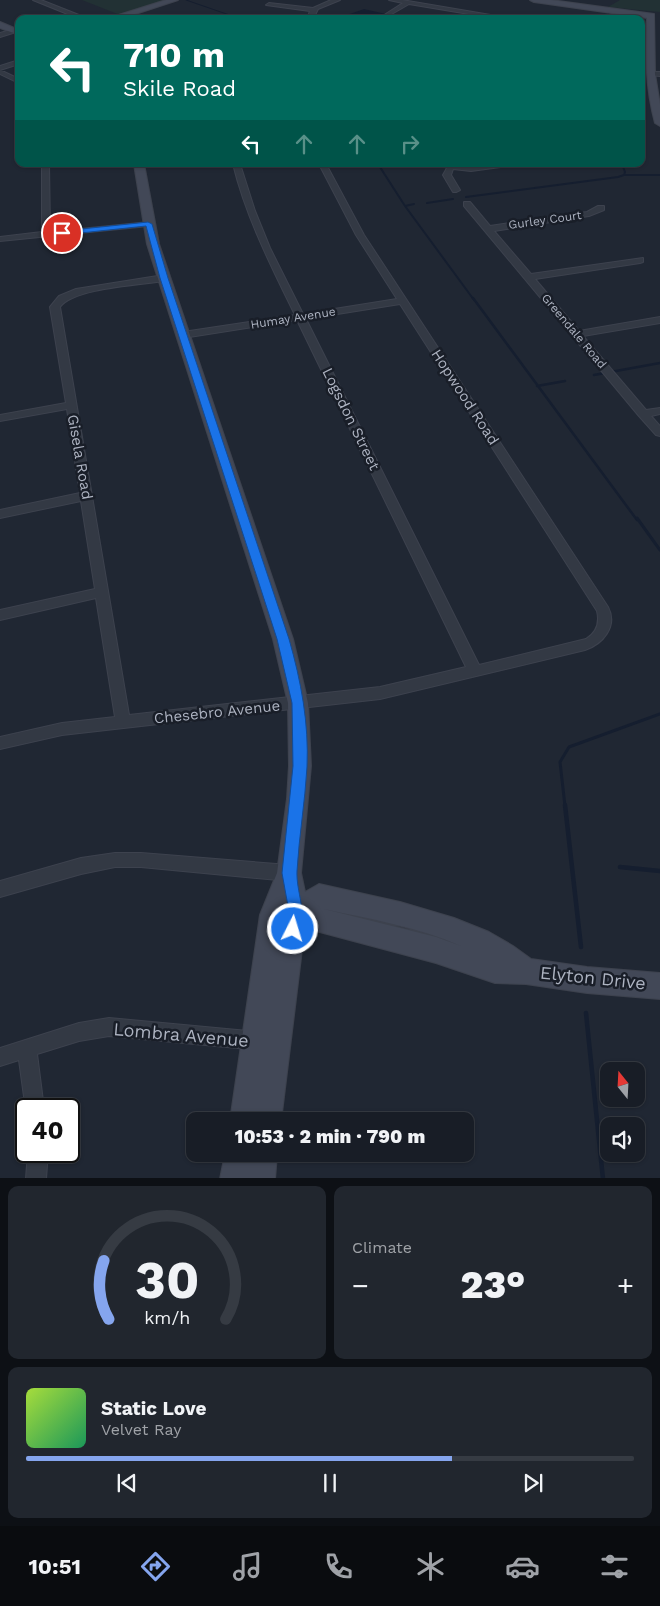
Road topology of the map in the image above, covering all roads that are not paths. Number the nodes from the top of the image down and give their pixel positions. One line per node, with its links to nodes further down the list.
1 (36, 0): 10 (street)
2 (174, 0): 11 (street)
3 (337, 0): 8 (street)
4 (392, 0): 6 (street)
5 (534, 0): 16 (street)
6 (407, 3): 9 (street); 13 (street)
7 (269, 5): 8 (street)
8 (313, 10): 12 (street)
9 (460, 12): 14 (street); 15 (street)
10 (75, 15)
11 (123, 15)
12 (311, 15)
13 (385, 15)
14 (457, 15)
15 (482, 15)
16 (643, 15)
17 (645, 15): 18 (street)
18 (650, 16): 26 (street)
19 (0, 25): 20 (street)
20 (15, 32)
21 (15, 32): 22 (street)
22 (0, 35)
23 (15, 63): 24 (street)
24 (0, 68)
25 (0, 72): 27 (street)
26 (655, 76): 28 (street)
27 (15, 79)
28 (660, 123)
29 (45, 167): 40 (street)
30 (139, 167): 38 (street)
31 (237, 167): 46 (street, Logsdon Street)
32 (324, 167): 45 (street, Hopwood Road)
33 (451, 167): 34 (street); 35 (street)
34 (486, 167)
35 (456, 190)
36 (466, 204): 39 (street, Greendale Road)
37 (601, 208): 39 (street, Gurley Court)
38 (148, 224): 40 (street); 43 (street)
39 (488, 229): 44 (street, Greendale Road)
40 (46, 234): 41 (street)
41 (0, 239)
42 (640, 260): 44 (street)
43 (164, 278): 49 (street); 50 (street, Gisela Road)
44 (528, 278): 48 (street, Greendale Road)
45 (403, 300): 46 (street, Humay Avenue); 59 (street, Hopwood Road)
46 (301, 317): 49 (street, Humay Avenue); 60 (street, Logsdon Street)
47 (660, 320): 48 (street)
48 (577, 334): 52 (street, Greendale Road)
49 (183, 335): 61 (street)
50 (71, 405): 53 (street); 55 (street, Gisela Road)
51 (660, 410): 52 (street)
52 (644, 414): 54 (street, Greendale Road)
53 (0, 418)
54 (660, 433)
55 (86, 496): 56 (street); 57 (street, Gisela Road)
56 (0, 514)
57 (102, 592): 58 (street); 62 (street, Gisela Road)
58 (0, 615)
59 (604, 630): 60 (street, Chesebro Avenue)
60 (475, 671): 61 (street, Chesebro Avenue)
61 (298, 703): 62 (street, Chesebro Avenue); 64 (street)
62 (123, 722): 63 (street, Chesebro Avenue)
63 (0, 743)
64 (289, 873): 65 (street); 66 (street)
65 (0, 889)
66 (292, 906): 67 (street); 69 (street)
67 (526, 971): 68 (street, Elyton Drive)
68 (660, 986)
69 (266, 1042): 70 (street, Lombra Avenue); 73 (street); 74 (street)
70 (27, 1049): 71 (street, Lombra Avenue); 72 (street)
71 (0, 1057)
72 (34, 1098)
73 (247, 1112)
74 (267, 1112)
75 (238, 1162): 79 (street)
76 (262, 1162): 80 (street)
77 (37, 1163): 78 (street)
78 (36, 1178)
79 (235, 1178)
80 (260, 1178)

